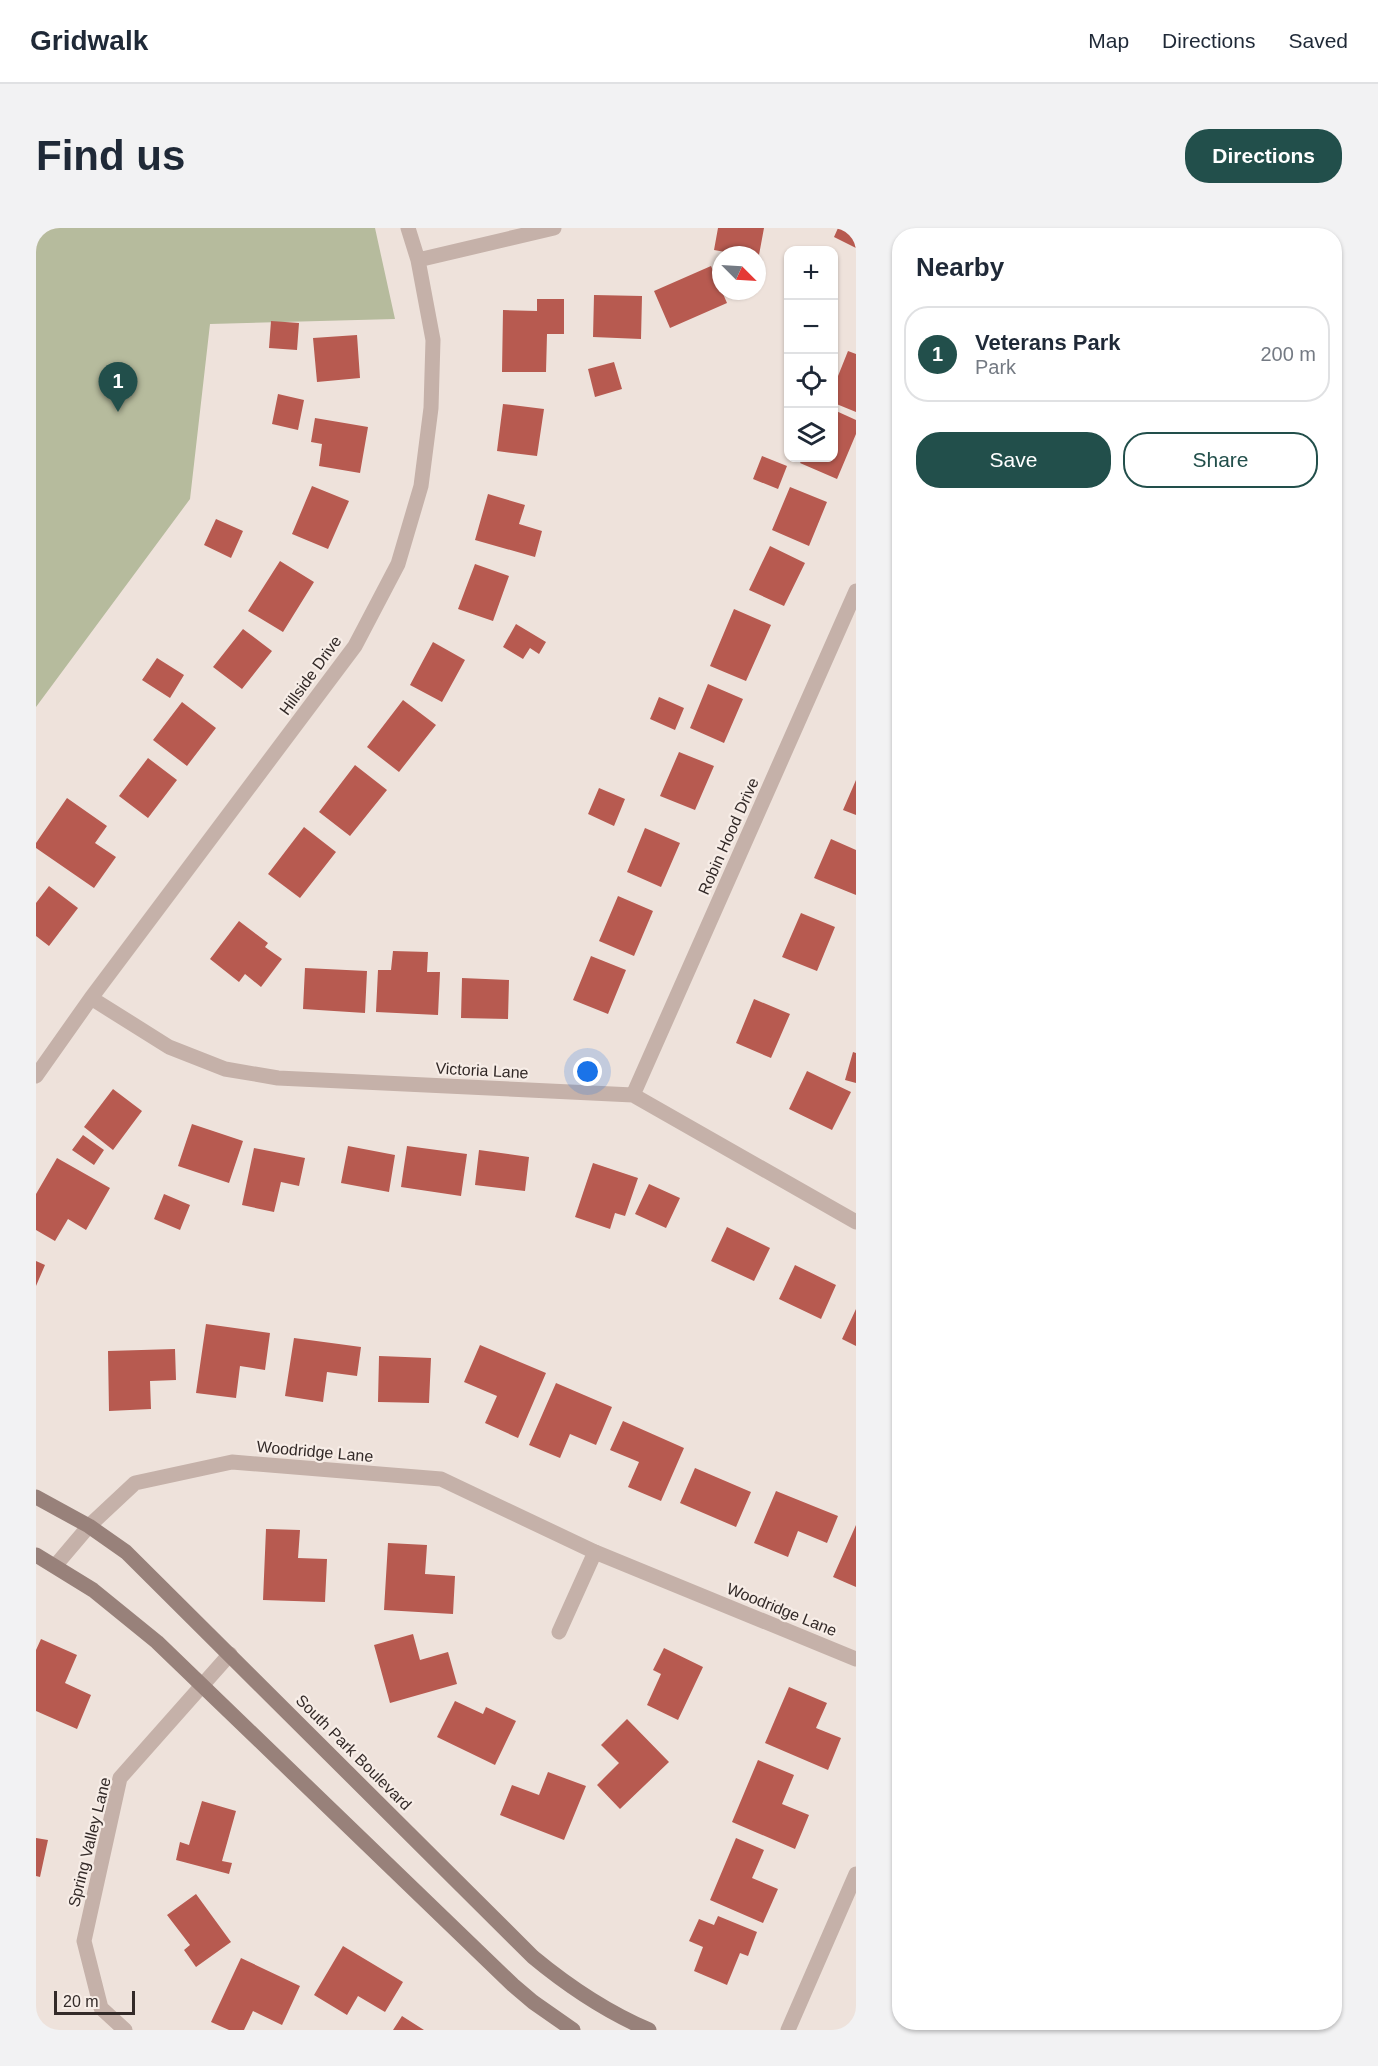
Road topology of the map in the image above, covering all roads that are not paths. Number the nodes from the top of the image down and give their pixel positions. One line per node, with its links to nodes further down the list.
1 (408, 228): 3 (street, Hillside Drive)
2 (554, 228): 3 (street)
3 (418, 260): 5 (street, Hillside Drive)
4 (856, 591): 7 (street, Robin Hood Drive)
5 (91, 998): 6 (street, Hillside Drive); 7 (street, Victoria Lane)
6 (36, 1076)
7 (633, 1095): 8 (street, Victoria Lane)
8 (856, 1222)
9 (36, 1497): 10 (street, South Park Boulevard)
10 (89, 1526): 11 (street, Woodridge Lane); 13 (street, Woodridge Lane); 15 (street, South Park Boulevard)
11 (595, 1551): 14 (street); 16 (street, Woodridge Lane)
12 (36, 1555): 13 (street)
13 (55, 1566): 17 (street)
14 (559, 1632)
15 (230, 1654): 17 (street, Spring Valley Lane); 21 (street, South Park Boulevard)
16 (856, 1659)
17 (202, 1686): 19 (street, Spring Valley Lane); 20 (street)
18 (856, 1874): 22 (street)
19 (125, 2030)
20 (573, 2030)
21 (649, 2030)
22 (788, 2030)

